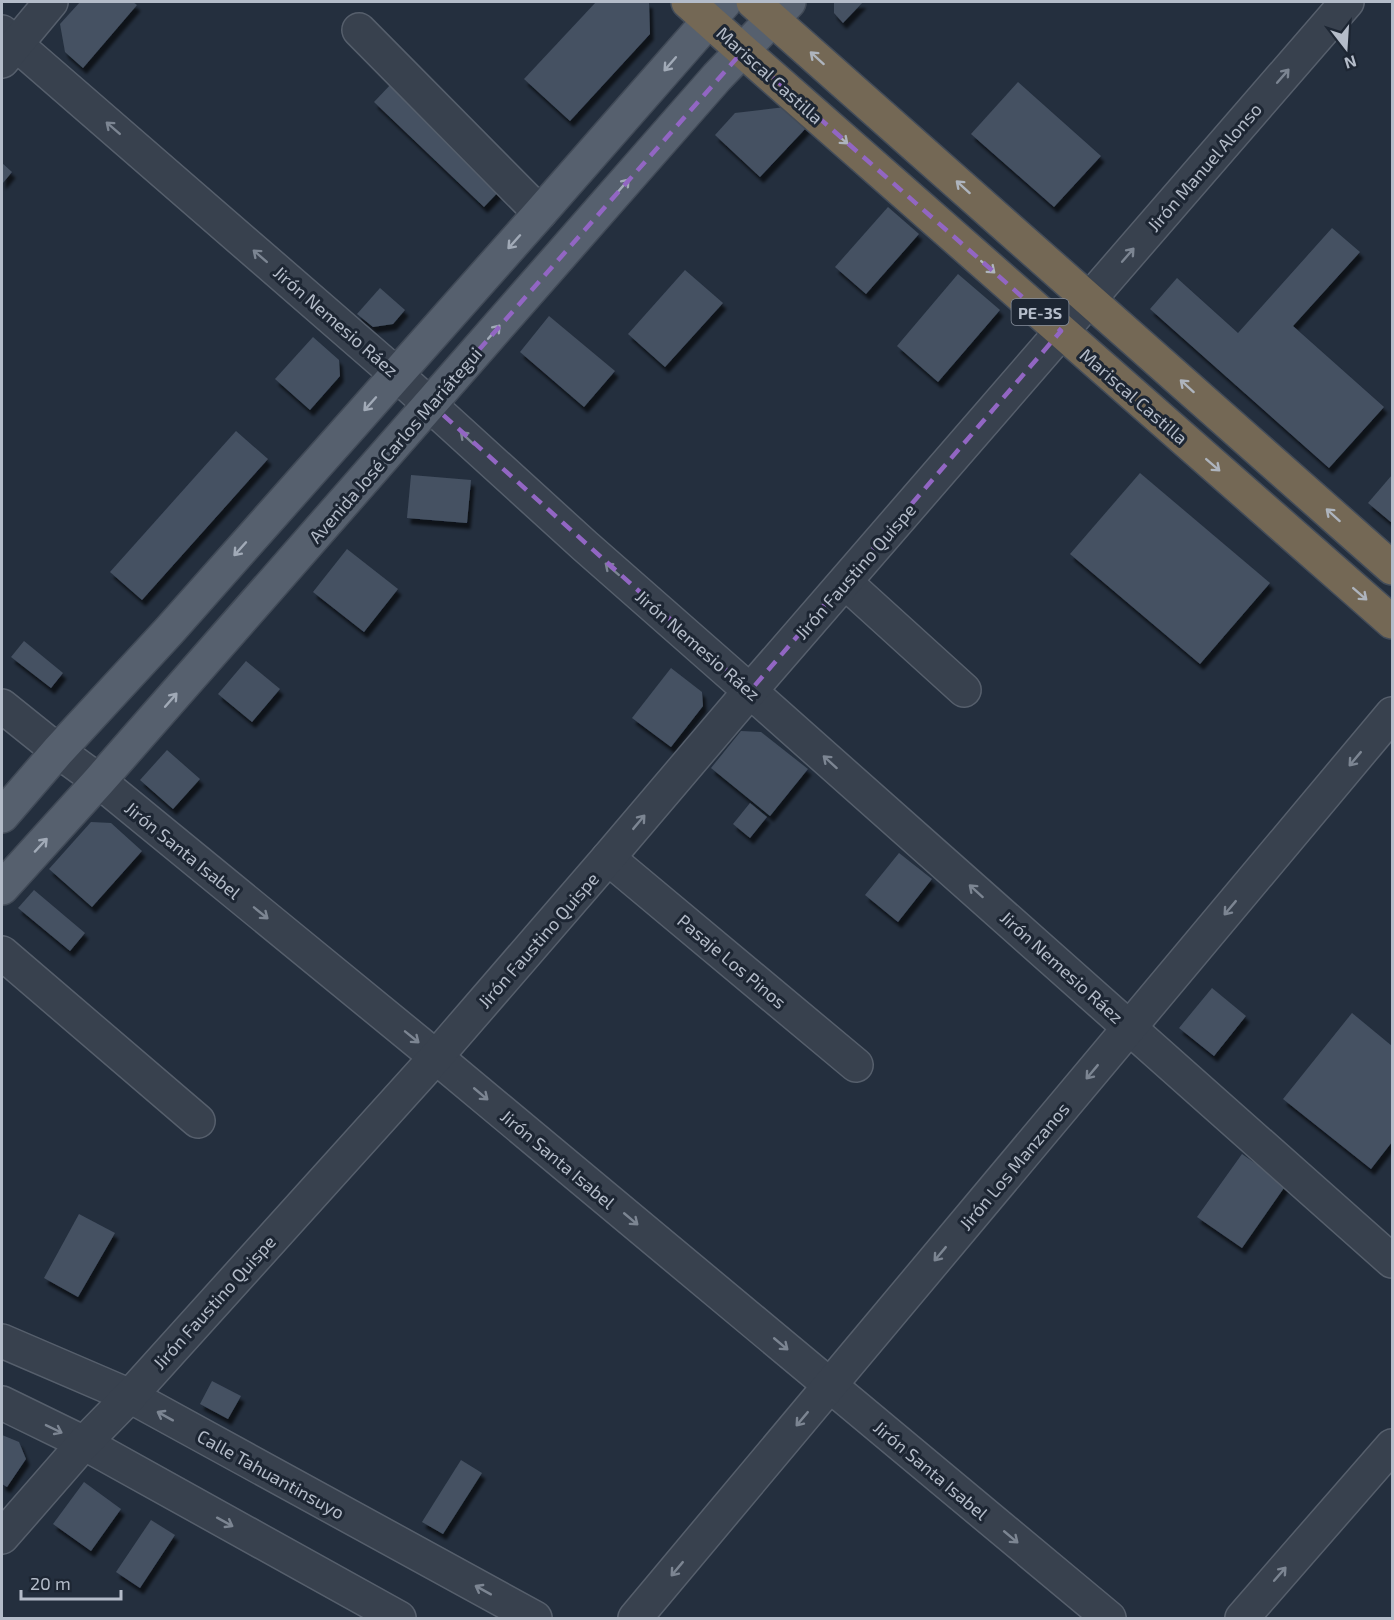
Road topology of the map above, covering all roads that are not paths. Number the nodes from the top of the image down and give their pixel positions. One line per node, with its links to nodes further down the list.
1 (51, 2): 6 (street)
2 (1347, 2): 9 (street, Jirón Manuel Alonso, one-way to 2)
3 (772, 7): 7 (main road, Avenida José Carlos Mariátegui); 9 (highway, PE-3S, one-way to 3)
4 (707, 8): 7 (highway, Mariscal Castilla / PE-3S); 8 (main road, one-way to 8)
5 (359, 30): 8 (street)
6 (6, 46): 11 (street, Jirón Nemesio Ráez, one-way to 6)
7 (742, 51): 10 (highway, Mariscal Castilla / PE-3S, one-way to 10); 12 (main road, Avenida José Carlos Mariátegui, one-way to 7)
8 (540, 213): 11 (main road, one-way to 11)
9 (1089, 300): 10 (street, Jirón Manuel Alonso); 13 (highway, PE-3S, one-way to 9)
10 (1062, 332): 14 (street, Jirón Faustino Quispe); 15 (highway, Mariscal Castilla / PE-3S, one-way to 15)
11 (396, 374): 12 (street, Jirón Nemesio Ráez); 20 (main road, one-way to 20)
12 (431, 404): 17 (street, Jirón Nemesio Ráez, one-way to 12); 21 (main road, Avenida José Carlos Mariátegui, one-way to 12)
13 (1392, 568)
14 (845, 582): 16 (street); 17 (street, Jirón Faustino Quispe)
15 (1392, 622)
16 (963, 690)
17 (750, 691): 23 (street, Jirón Faustino Quispe, one-way to 17); 26 (street, Jirón Nemesio Ráez, one-way to 17)
18 (2, 706): 20 (street, Jirón Santa Isabel)
19 (1392, 714): 26 (street, Jirón Los Manzanos, one-way to 26)
20 (58, 751): 21 (street, Jirón Santa Isabel); 22 (main road)
21 (99, 781): 24 (main road, Avenida José Carlos Mariátegui, one-way to 21); 27 (street, Jirón Santa Isabel, one-way to 27)
22 (2, 816)
23 (608, 858): 27 (street, Jirón Faustino Quispe); 28 (street, Pasaje Los Pinos)
24 (2, 888)
25 (2, 953): 29 (street)
26 (1130, 1027): 30 (street, Jirón Nemesio Ráez); 32 (street, Jirón Los Manzanos, one-way to 32)
27 (436, 1057): 32 (street, Jirón Santa Isabel, one-way to 32); 33 (street, Jirón Faustino Quispe)
28 (856, 1065)
29 (198, 1121)
30 (1392, 1261)
31 (2, 1341): 33 (street, Calle Tahuantinsuyo)
32 (830, 1386): 40 (street, Jirón Los Manzanos, one-way to 40); 41 (street, Jirón Santa Isabel, one-way to 41)
33 (129, 1396): 35 (street, Jirón Faustino Quispe); 39 (street, Calle Tahuantinsuyo, one-way to 33)
34 (2, 1403): 35 (street, one-way to 35)
35 (84, 1443): 37 (street, Jirón Faustino Quispe); 38 (street, one-way to 38)
36 (1392, 1446): 42 (street, one-way to 36)
37 (2, 1537)
38 (399, 1618)
39 (535, 1618)
40 (635, 1618)
41 (1109, 1618)
42 (1242, 1618)

